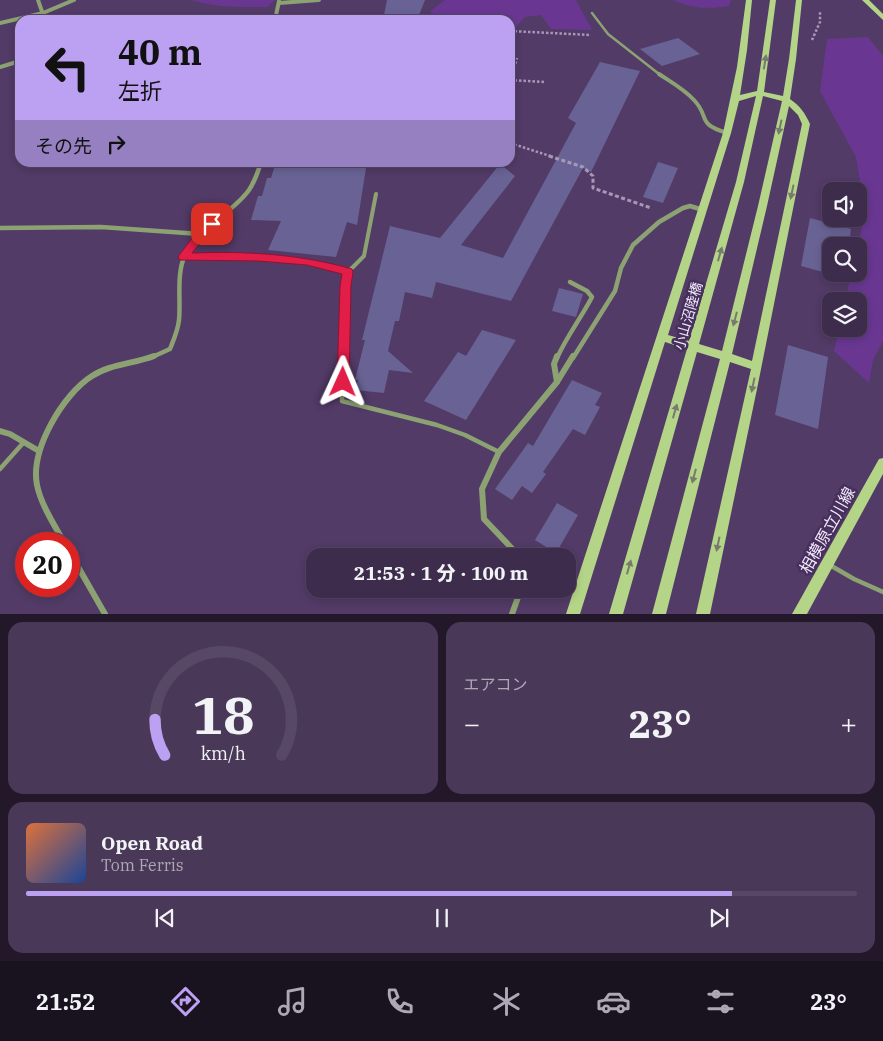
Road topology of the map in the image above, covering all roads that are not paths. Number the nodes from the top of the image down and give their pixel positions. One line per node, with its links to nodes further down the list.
1 (38, 0): 9 (street)
2 (74, 0): 9 (street)
3 (319, 0): 8 (street)
4 (749, 0): 19 (main road)
5 (773, 0): 47 (main road, 小山沼陸橋, one-way to 5)
6 (799, 0): 48 (main road, one-way to 48)
7 (864, 0): 13 (main road)
8 (279, 2): 12 (street)
9 (43, 13): 11 (street)
10 (592, 13): 18 (lane)
11 (34, 15)
12 (276, 15)
13 (883, 18)
14 (15, 20): 15 (street)
15 (0, 23)
16 (15, 62): 17 (street)
17 (0, 67)
18 (659, 74): 20 (street)
19 (736, 99): 20 (main road); 30 (main road, one-way to 30)
20 (728, 133): 23 (main road)
21 (259, 167): 25 (street)
22 (376, 194): 27 (lane)
23 (703, 210): 29 (main road); 31 (street)
24 (0, 228): 25 (street)
25 (200, 234): 26 (street)
26 (184, 257): 27 (lane); 34 (street)
27 (348, 272): 35 (lane)
28 (570, 282): 31 (street)
29 (662, 337): 30 (main road); 46 (main road)
30 (756, 366): 49 (main road, one-way to 49)
31 (557, 382): 35 (street)
32 (0, 431): 33 (street)
33 (24, 442): 34 (street); 37 (lane)
34 (38, 451): 38 (street)
35 (499, 452): 39 (street)
36 (883, 464): 40 (main road, 相模原立川線)
37 (0, 469)
38 (59, 532)
39 (511, 548)
40 (826, 563): 42 (lane); 50 (main road, 相模原立川線)
41 (80, 570): 44 (street)
42 (883, 592)
43 (517, 598): 45 (street)
44 (105, 614)
45 (512, 614)
46 (574, 614)
47 (616, 614)
48 (659, 614)
49 (703, 614)
50 (799, 614)

